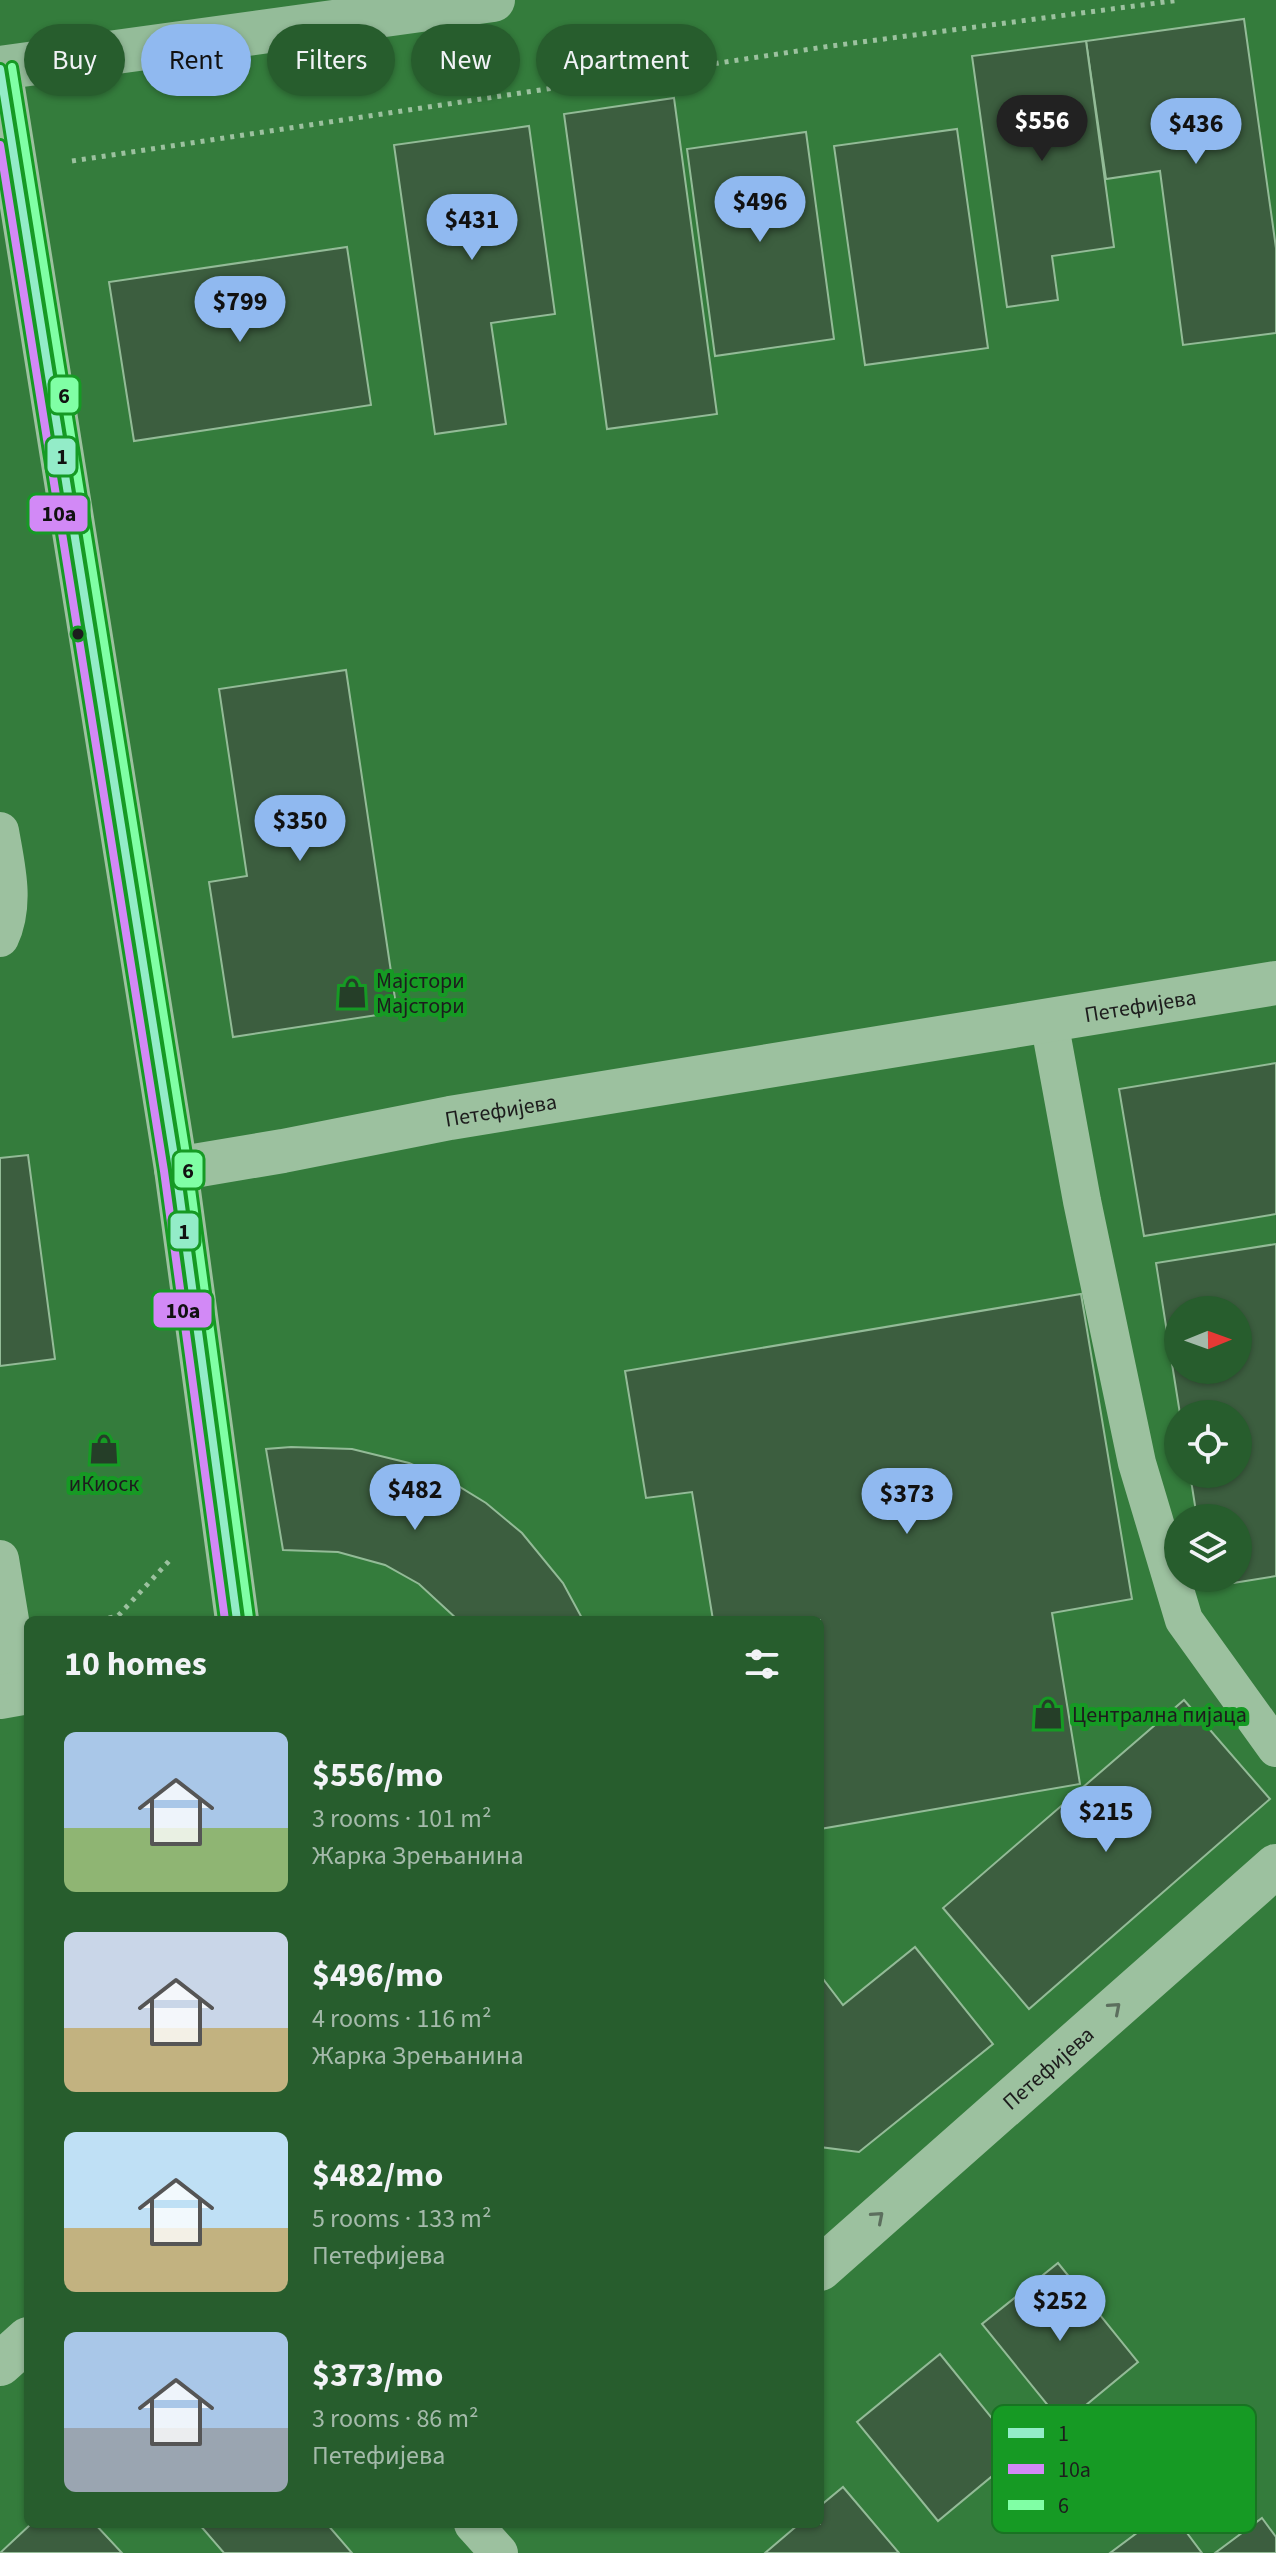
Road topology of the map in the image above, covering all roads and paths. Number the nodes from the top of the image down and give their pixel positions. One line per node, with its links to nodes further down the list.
1 (493, 0): 3 (main road)
2 (1180, 0): 4 (path)
3 (0, 68): 4 (street)
4 (17, 170): 9 (street)
5 (0, 831): 6 (lane)
6 (0, 938)
7 (1276, 983): 8 (street, Петефијева)
8 (1049, 1021): 9 (street, Петефијева); 13 (lane)
9 (176, 1169): 11 (street)
10 (0, 1559): 12 (lane)
11 (236, 1616)
12 (17, 1694)
13 (1276, 1748)
14 (1276, 1866): 15 (street, Петефијева, one-way to 14)
15 (824, 2265)
16 (24, 2343): 17 (street)
17 (0, 2364)
18 (477, 2528): 19 (lane)
19 (499, 2553)

